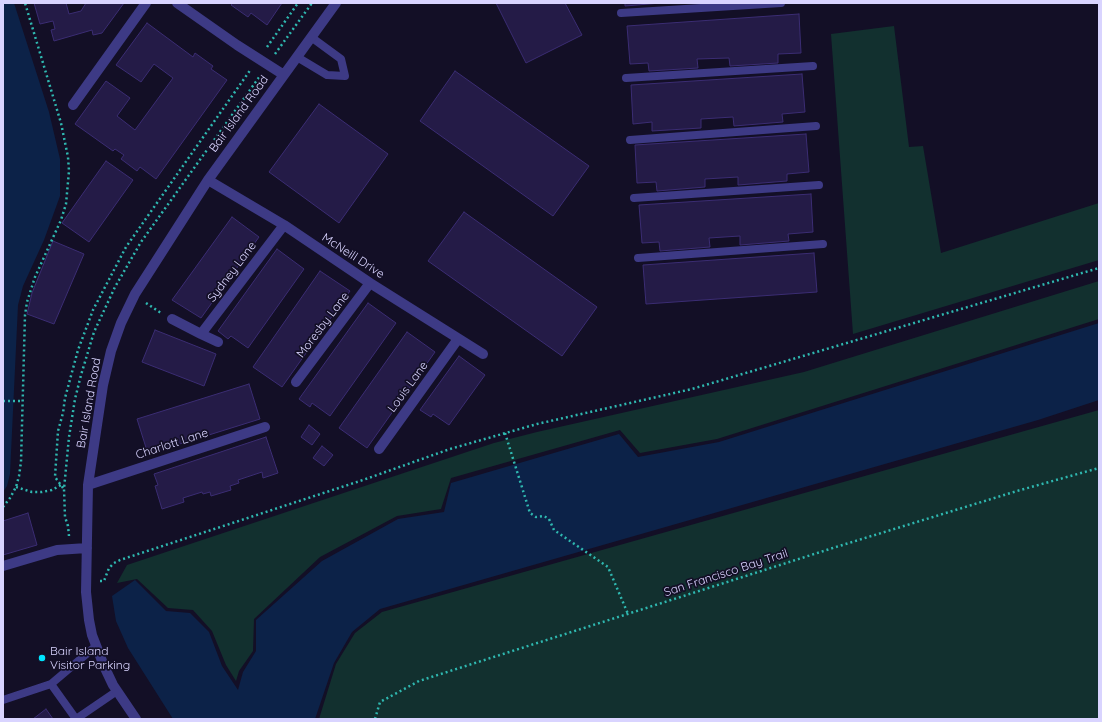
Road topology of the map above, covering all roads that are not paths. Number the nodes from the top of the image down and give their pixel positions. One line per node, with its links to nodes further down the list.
1 (146, 3): 11 (street)
2 (177, 3): 9 (street)
3 (336, 3): 6 (street, Bair Island Road)
4 (781, 3): 5 (lane)
5 (621, 13)
6 (311, 37): 7 (street, Bair Island Road); 7 (lane)
7 (297, 57): 9 (street, Bair Island Road)
8 (813, 66): 10 (lane)
9 (284, 75): 14 (street, Bair Island Road)
10 (626, 78)
11 (73, 105)
12 (816, 126): 13 (lane)
13 (630, 140)
14 (208, 180): 17 (street, McNeill Drive); 29 (street, Bair Island Road)
15 (819, 185): 16 (lane)
16 (634, 198)
17 (284, 225): 20 (street, McNeill Drive); 22 (street, Sydney Lane)
18 (823, 244): 19 (lane)
19 (638, 258)
20 (370, 283): 23 (street, McNeill Drive); 26 (street, Moresby Lane)
21 (172, 319): 22 (street)
22 (201, 334): 24 (street)
23 (458, 339): 25 (street, McNeill Drive); 28 (street, Louis Lane)
24 (218, 342)
25 (483, 354)
26 (296, 382)
27 (265, 427): 29 (street, Charlott Lane)
28 (379, 449)
29 (88, 485): 30 (street, Bair Island Road)
30 (87, 548): 31 (street); 32 (street, Bair Island Road)
31 (3, 566)
32 (96, 646): 33 (lane); 34 (street, Bair Island Road)
33 (50, 684): 35 (lane); 36 (lane)
34 (117, 691): 36 (lane); 37 (street, Bair Island Road)
35 (3, 700)
36 (76, 719)
37 (136, 719)

